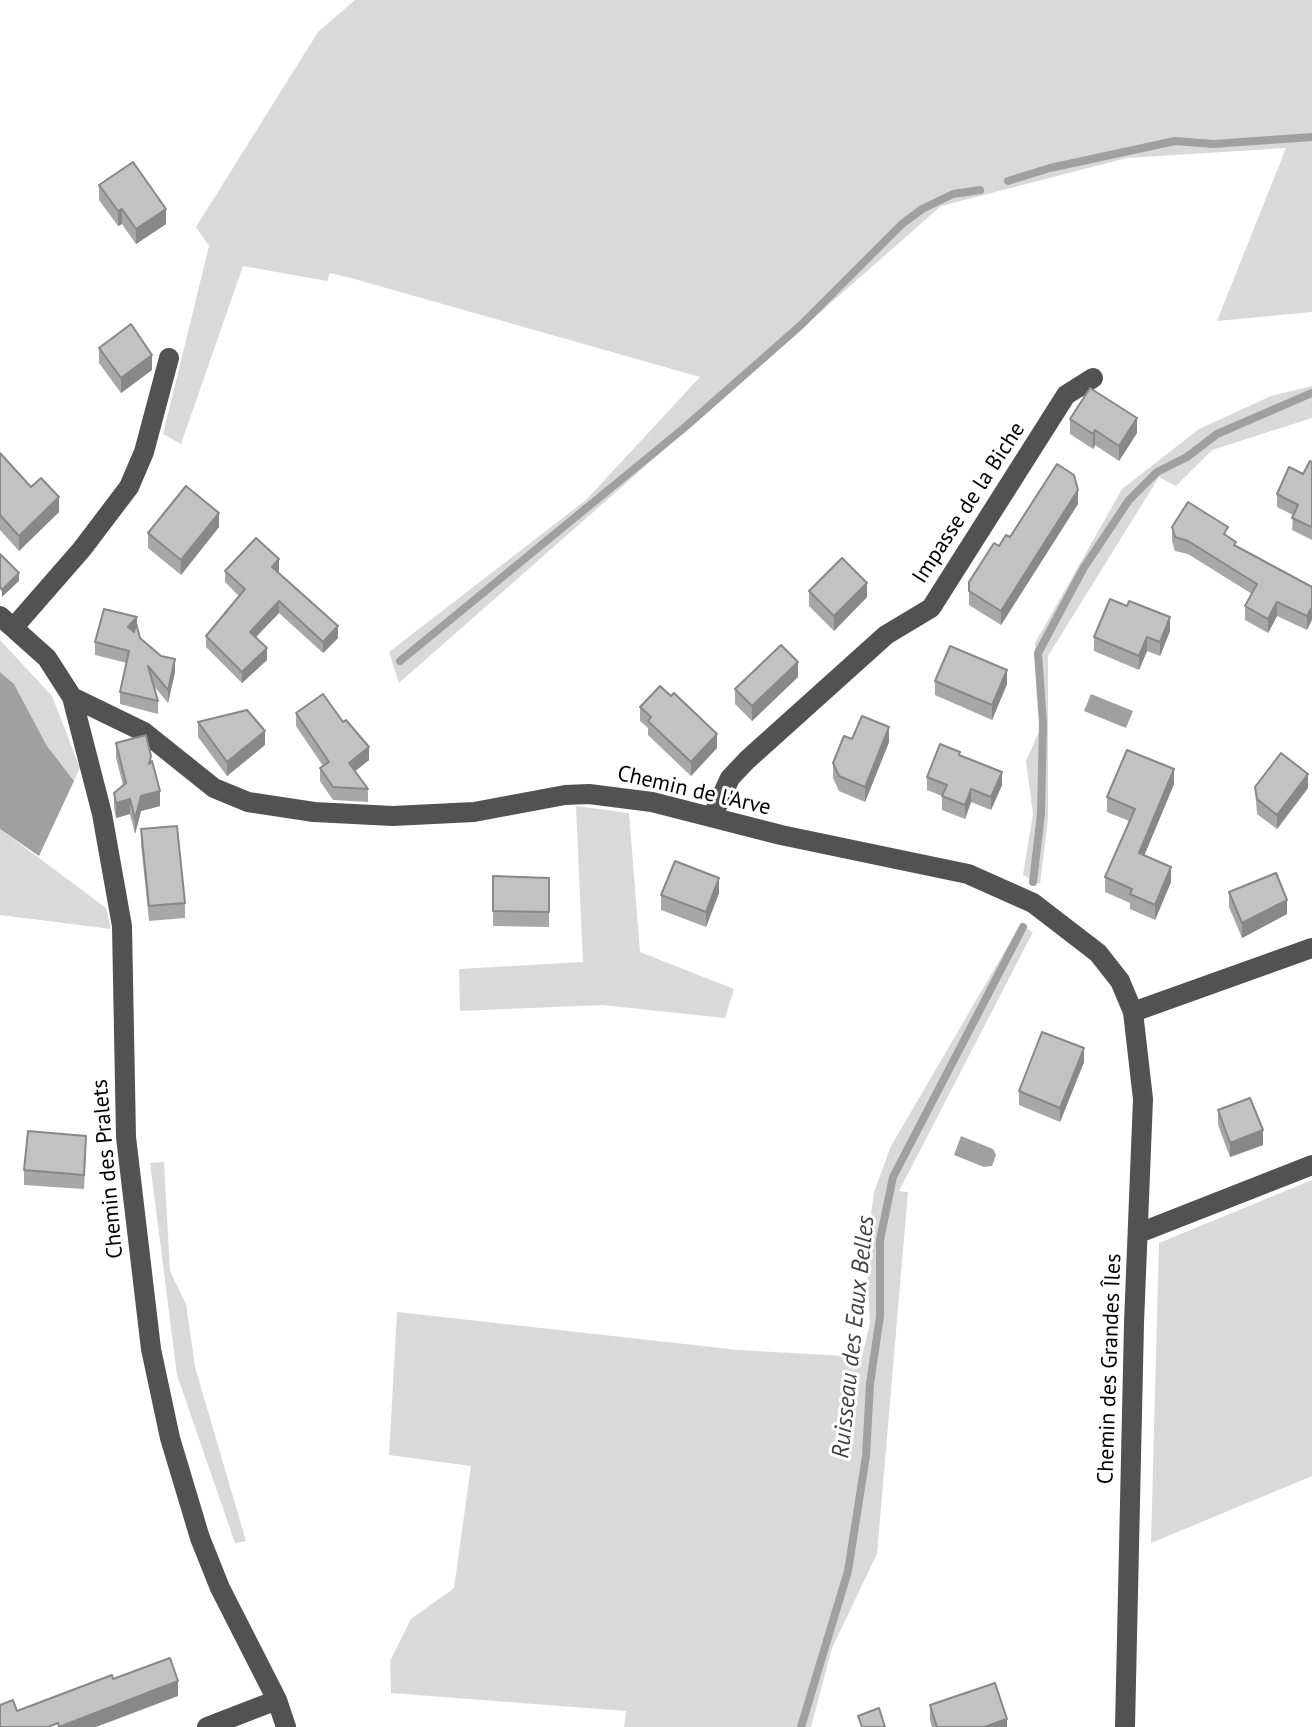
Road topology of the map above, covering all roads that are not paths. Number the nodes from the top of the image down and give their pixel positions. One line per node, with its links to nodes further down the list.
1 (169, 358): 3 (street)
2 (1093, 378): 5 (street, Impasse de la Biche)
3 (7, 622): 4 (street, Chemin des Pralets)
4 (72, 697): 5 (street, Chemin de l'Arve); 10 (street, Chemin des Pralets)
5 (713, 815): 7 (street, Chemin de l'Arve)
6 (1312, 948): 7 (street)
7 (1133, 1012): 9 (street, Chemin des Grandes Îles)
8 (1312, 1165): 9 (street)
9 (1139, 1233): 13 (street, Chemin des Grandes Îles)
10 (277, 1700): 11 (street); 12 (street, Chemin des Pralets)
11 (207, 1727)
12 (286, 1727)
13 (1125, 1727)

